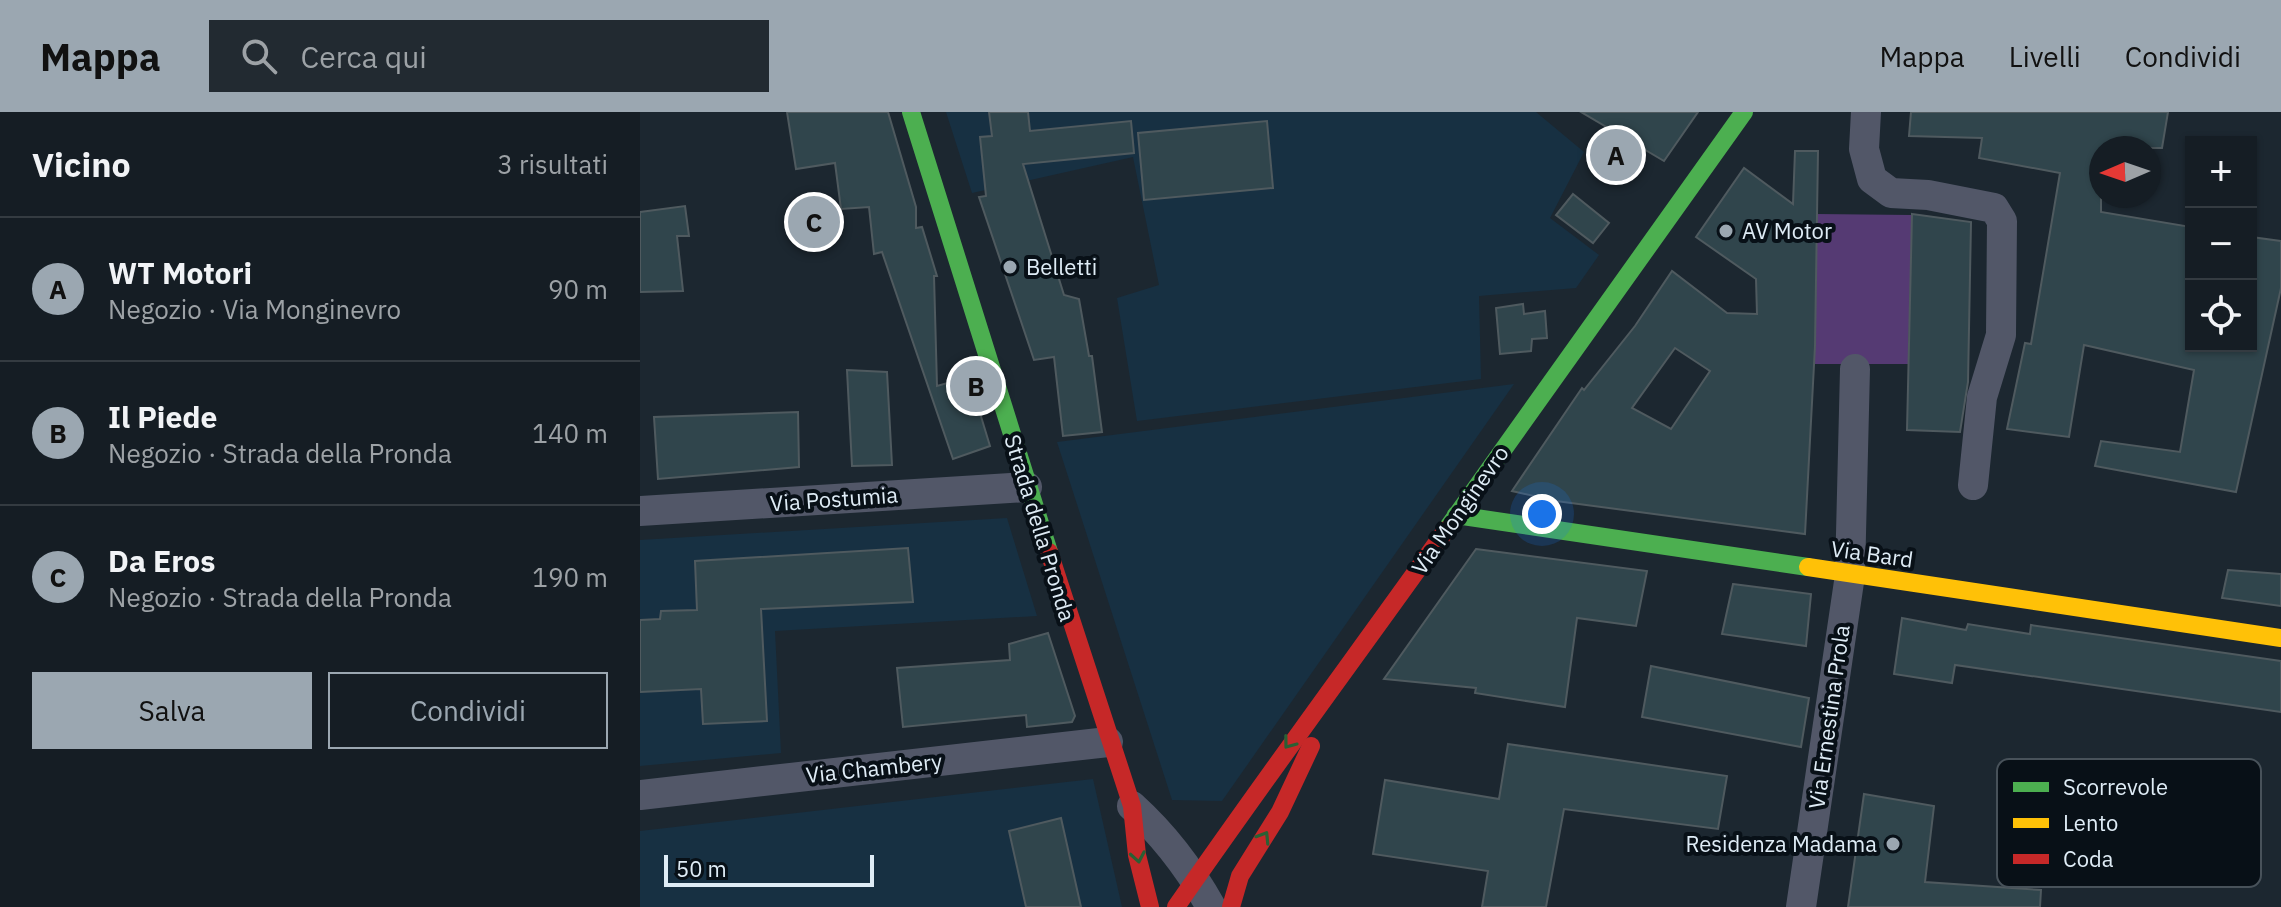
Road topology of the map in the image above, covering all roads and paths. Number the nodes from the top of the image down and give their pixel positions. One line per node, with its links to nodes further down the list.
1 (911, 112): 6 (street, Strada della Pronda)
2 (1744, 112): 8 (street, Via Monginevro)
3 (1866, 112): 5 (street)
4 (1855, 369): 9 (street, Via Ernestina Prola)
5 (1973, 485)
6 (1027, 487): 7 (street, Via Postumia); 12 (street, Strada della Pronda)
7 (640, 511)
8 (1456, 515): 9 (street, Via Bard); 11 (street, Via Monginevro)
9 (1850, 575): 10 (street, Via Bard); 22 (street, Via Ernestina Prola)
10 (2281, 638)
11 (1338, 682): 15 (street, Via Monginevro, one-way to 15); 21 (street, one-way to 11)
12 (1108, 742): 13 (street, Via Chambery); 14 (street, Strada della Pronda)
13 (640, 795)
14 (1132, 806): 16 (street, Strada della Pronda); 18 (street, Strada della Pronda, one-way to 18)
15 (1225, 833): 16 (street); 17 (street, Via Monginevro)
16 (1163, 836): 17 (street, Strada della Pronda)
17 (1194, 877): 19 (street, Via Monginevro); 20 (street, Strada della Pronda)
18 (1150, 907)
19 (1176, 907)
20 (1211, 907)
21 (1231, 907)
22 (1801, 907)

